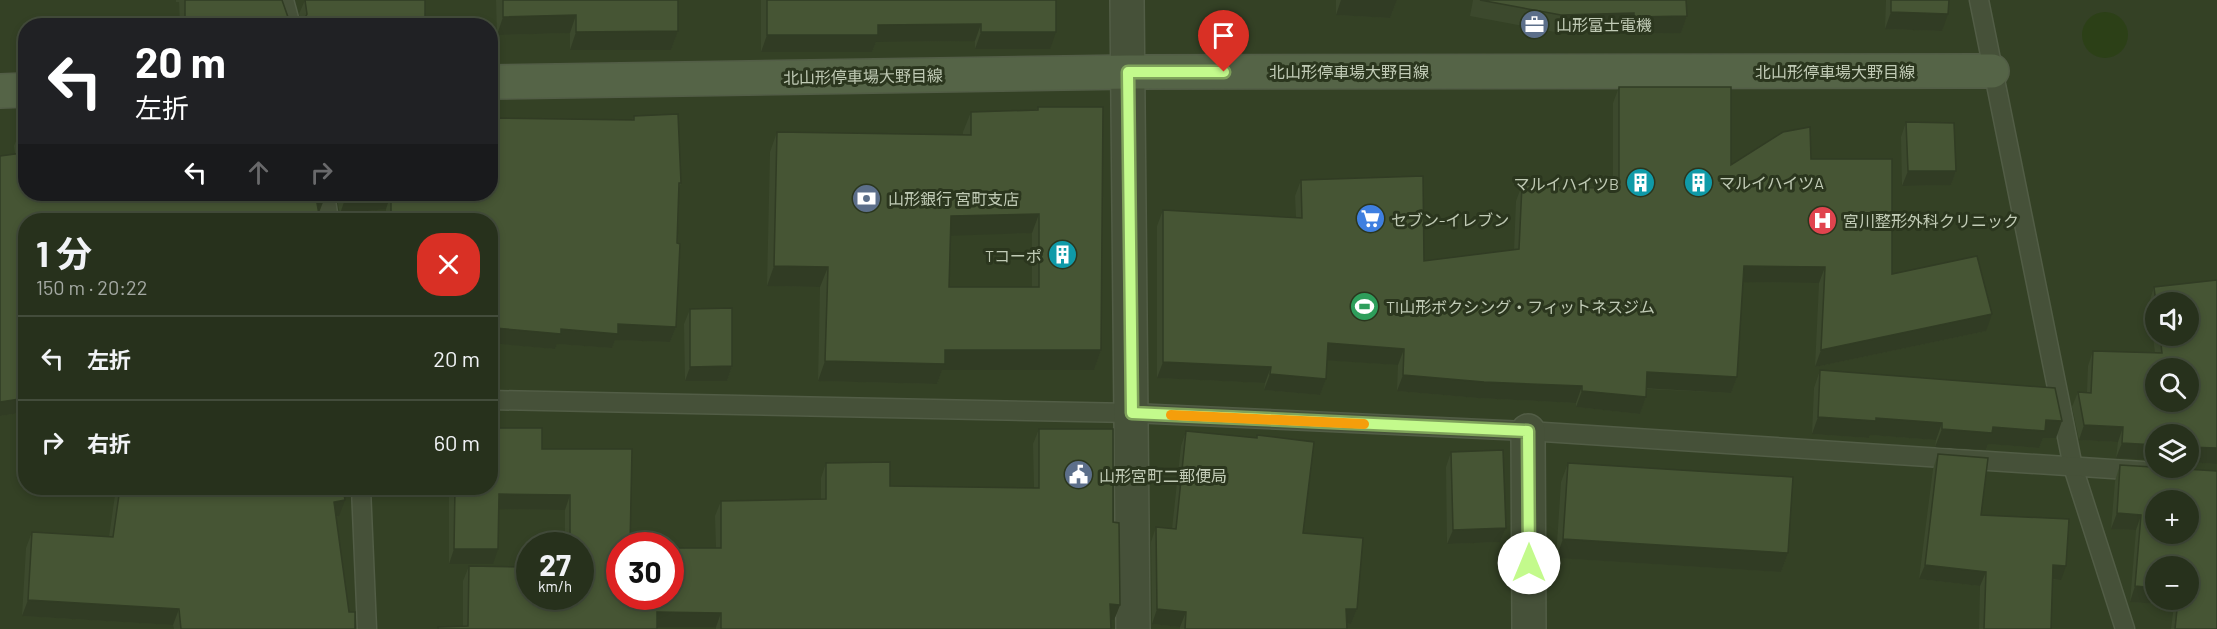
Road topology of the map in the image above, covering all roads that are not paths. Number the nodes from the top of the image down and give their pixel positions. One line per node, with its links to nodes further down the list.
1 (284, 0): 4 (lane)
2 (1127, 0): 6 (street)
3 (1979, 0): 5 (lane)
4 (289, 18)
5 (1992, 71): 6 (main road, 北山形停車場大野目線); 13 (lane)
6 (1128, 72): 7 (main road, 北山形停車場大野目線); 11 (street)
7 (498, 82)
8 (18, 90): 9 (main road)
9 (0, 91)
10 (498, 400): 11 (lane)
11 (1132, 413): 12 (lane); 17 (street)
12 (1528, 431): 13 (lane); 18 (street)
13 (2073, 467): 14 (lane); 19 (lane)
14 (2145, 471)
15 (361, 495): 16 (lane)
16 (367, 629)
17 (1133, 629)
18 (1529, 629)
19 (2125, 629)

